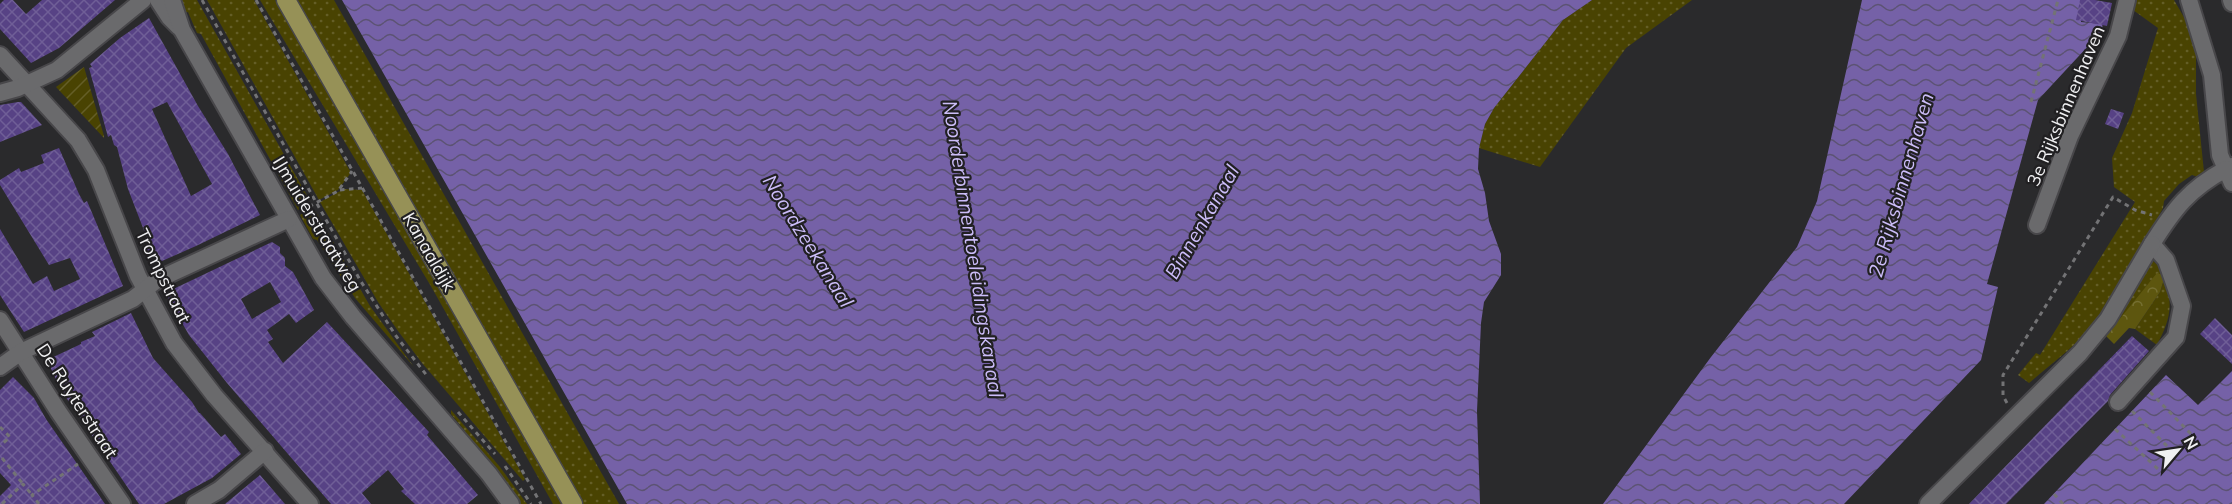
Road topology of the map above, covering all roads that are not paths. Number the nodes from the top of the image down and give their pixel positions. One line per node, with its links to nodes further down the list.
1 (143, 0): 9 (street)
2 (158, 0): 7 (street, IJmuiderstraatweg)
3 (172, 0): 7 (street, IJmuiderstraatweg)
4 (286, 0): 25 (main road, Kanaaldijk)
5 (2127, 0): 13 (street, 3e Rijksbinnenhaven)
6 (2189, 0): 11 (street)
7 (182, 30): 12 (street, IJmuiderstraatweg)
8 (0, 55): 9 (street, Trompstraat)
9 (27, 84): 10 (street); 15 (street, Trompstraat)
10 (0, 93)
11 (2230, 173): 14 (street)
12 (289, 219): 15 (street); 24 (street, IJmuiderstraatweg)
13 (2037, 225)
14 (2152, 244): 19 (street); 26 (street)
15 (145, 290): 17 (street); 20 (street, Trompstraat)
16 (0, 320): 17 (street, De Ruyterstraat)
17 (21, 352): 18 (street); 21 (street, De Ruyterstraat)
18 (0, 367)
19 (2125, 406)
20 (265, 451): 22 (street); 23 (street, Trompstraat)
21 (122, 504)
22 (195, 504)
23 (310, 504)
24 (511, 504)
25 (573, 504)
26 (1928, 504)

